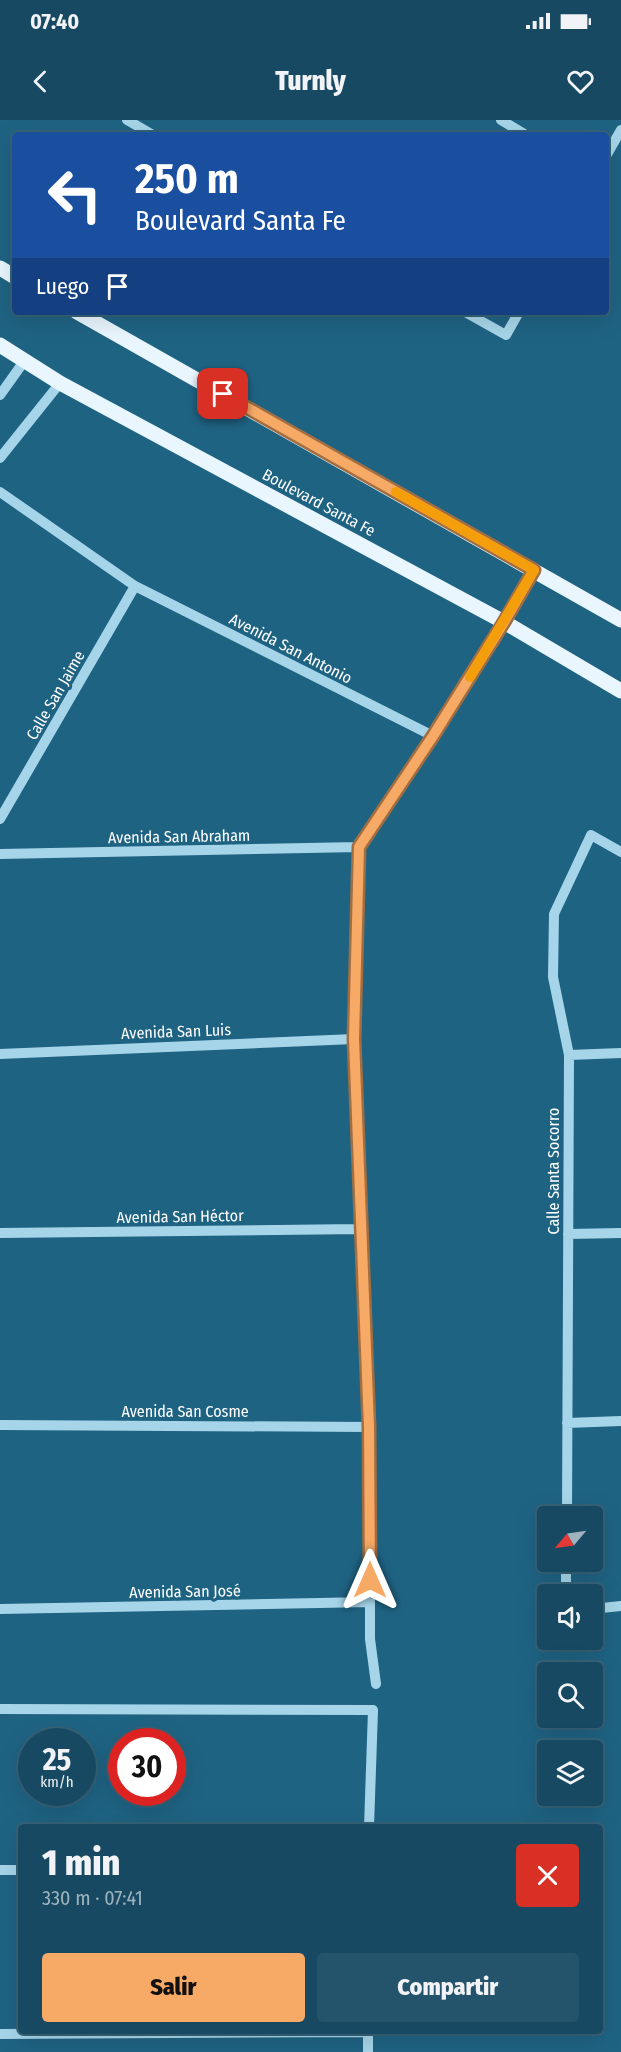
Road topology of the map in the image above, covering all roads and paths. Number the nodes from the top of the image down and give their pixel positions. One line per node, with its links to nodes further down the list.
1 (127, 120): 4 (street)
2 (501, 120): 5 (street)
3 (621, 130): 6 (street)
4 (148, 132)
5 (521, 132)
6 (609, 151)
7 (82, 315): 16 (main road)
8 (470, 315): 9 (street)
9 (517, 315)
10 (0, 345): 11 (main road, Boulevard Santa Fe)
11 (26, 360): 12 (main road, Boulevard Santa Fe); 13 (street)
12 (60, 383): 14 (street); 19 (main road, Boulevard Santa Fe)
13 (0, 395)
14 (0, 458)
15 (0, 492): 17 (street, Avenida San Antonio)
16 (534, 570): 18 (main road); 19 (street)
17 (135, 586): 21 (street, Avenida San Antonio); 22 (street, Calle San Jaime)
18 (621, 620)
19 (504, 622): 20 (main road, Boulevard Santa Fe); 21 (street)
20 (621, 691)
21 (433, 736): 23 (street)
22 (0, 819)
23 (359, 847): 25 (street, Avenida San Abraham); 26 (street)
24 (621, 852): 29 (street, Calle Santa Socorro)
25 (0, 855)
26 (354, 1039): 28 (street, Avenida San Luis); 30 (street)
27 (621, 1053): 29 (street)
28 (0, 1054)
29 (569, 1055): 33 (street, Calle Santa Socorro)
30 (361, 1228): 31 (street, Avenida San Héctor); 37 (street)
31 (0, 1233)
32 (621, 1233): 33 (street)
33 (568, 1234): 35 (street, Calle Santa Socorro)
34 (621, 1421): 35 (street)
35 (567, 1423): 38 (street, Calle Santa Socorro)
36 (0, 1425): 37 (street, Avenida San Cosme)
37 (369, 1427): 39 (street)
38 (567, 1506)
39 (370, 1602): 42 (street, Avenida San José); 43 (street)
40 (621, 1606): 41 (street)
41 (603, 1608)
42 (0, 1609)
43 (376, 1684)
44 (0, 1709): 45 (street)
45 (369, 1824)
46 (0, 1870): 47 (street)
47 (18, 1870)
48 (0, 2034): 49 (street)
49 (18, 2034)
50 (368, 2034): 51 (street)
51 (368, 2052)

